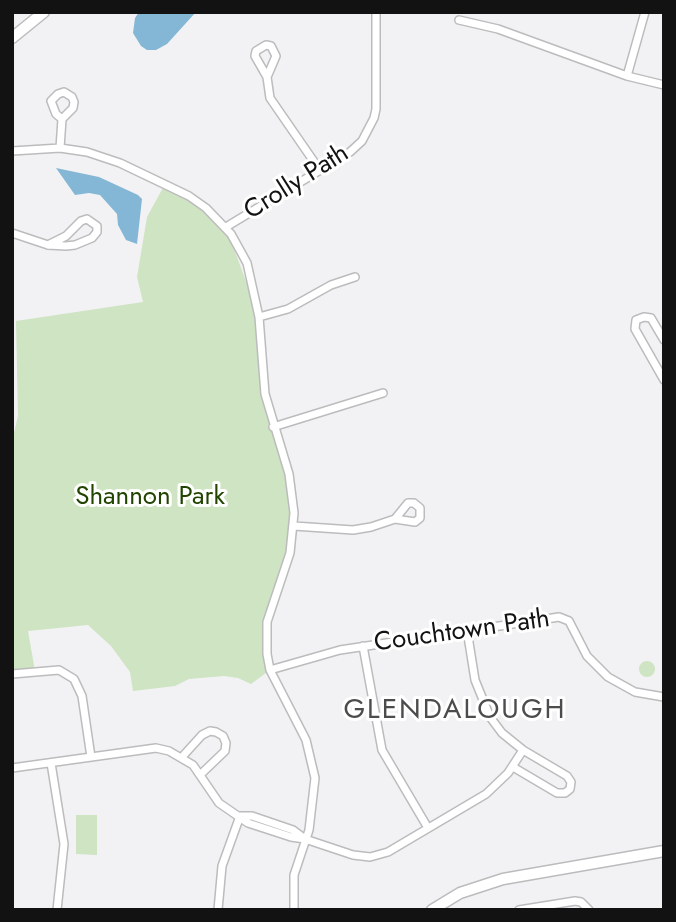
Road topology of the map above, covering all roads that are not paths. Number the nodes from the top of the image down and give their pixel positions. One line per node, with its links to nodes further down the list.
1 (44, 12): 5 (street)
2 (376, 12): 12 (street, Crolly Path)
3 (645, 12): 6 (street)
4 (459, 20): 6 (street)
5 (12, 38)
6 (627, 76): 8 (street)
7 (267, 77): 12 (street)
8 (664, 85)
9 (62, 119): 10 (street)
10 (60, 148): 11 (street); 13 (street)
11 (12, 151)
12 (319, 169): 13 (street, Crolly Path)
13 (226, 227): 17 (street)
14 (12, 233): 15 (street)
15 (48, 245): 15 (street)
16 (355, 277): 17 (street)
17 (260, 317): 21 (street)
18 (664, 340): 19 (street)
19 (663, 378)
20 (383, 393): 21 (street)
21 (273, 426): 23 (street)
22 (396, 519): 23 (street)
23 (294, 527): 26 (street)
24 (467, 631): 25 (street, Couchtown Path); 28 (street, Couchtown Path); 29 (street)
25 (363, 646): 26 (street, Couchtown Path); 37 (street)
26 (270, 670): 38 (street)
27 (12, 674): 30 (street)
28 (664, 697)
29 (523, 750): 33 (street); 33 (street)
30 (91, 757): 31 (street); 32 (street)
31 (182, 757): 35 (street); 35 (street)
32 (51, 763): 34 (street); 41 (street)
33 (513, 767): 37 (street)
34 (12, 768)
35 (200, 775): 36 (street)
36 (240, 816): 38 (street); 42 (street)
37 (428, 828): 38 (street)
38 (305, 839): 43 (street)
39 (664, 852): 44 (street)
40 (588, 908): 45 (street)
41 (57, 910)
42 (218, 910)
43 (294, 910)
44 (432, 910)
45 (519, 910)

